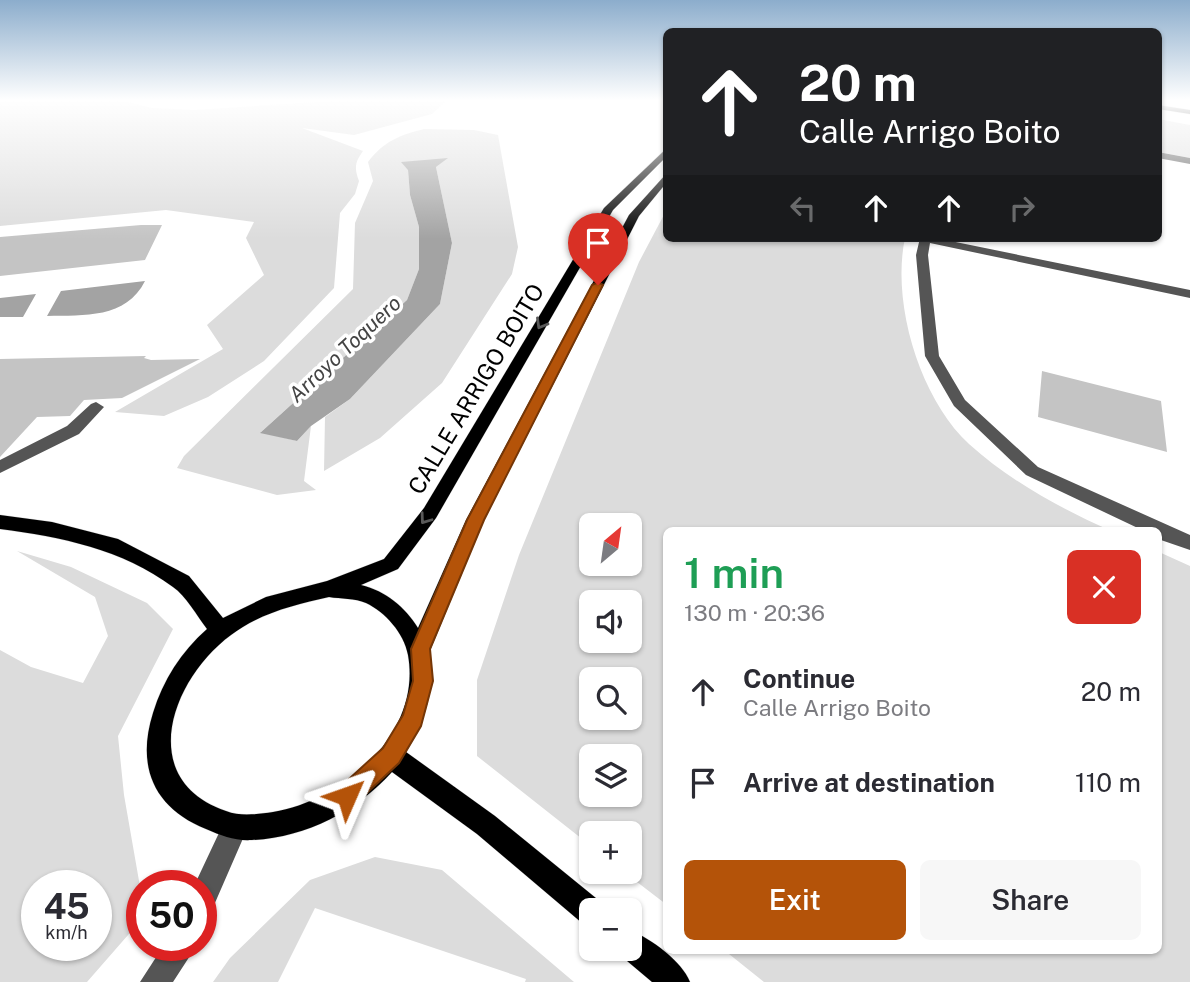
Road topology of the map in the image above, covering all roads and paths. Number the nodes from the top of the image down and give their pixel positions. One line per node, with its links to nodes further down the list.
1 (663, 155): 14 (main road, CALLE ARRIGO BOITO, one-way to 14)
2 (1162, 156): 3 (street)
3 (1190, 161)
4 (663, 181): 16 (main road)
5 (924, 242): 11 (street)
6 (944, 242): 7 (street)
7 (1190, 294)
8 (96, 407): 9 (street)
9 (0, 467)
10 (0, 522): 15 (main road)
11 (1152, 527)
12 (1162, 532): 13 (street)
13 (1190, 543)
14 (329, 589): 15 (main road); 16 (main road)
15 (220, 630): 18 (main road)
16 (420, 649): 17 (main road)
17 (391, 756): 18 (main road); 20 (main road)
18 (235, 827): 19 (street)
19 (216, 870)
20 (579, 902)
21 (642, 955): 24 (main road)
22 (170, 961): 23 (street)
23 (155, 982)
24 (675, 982)

